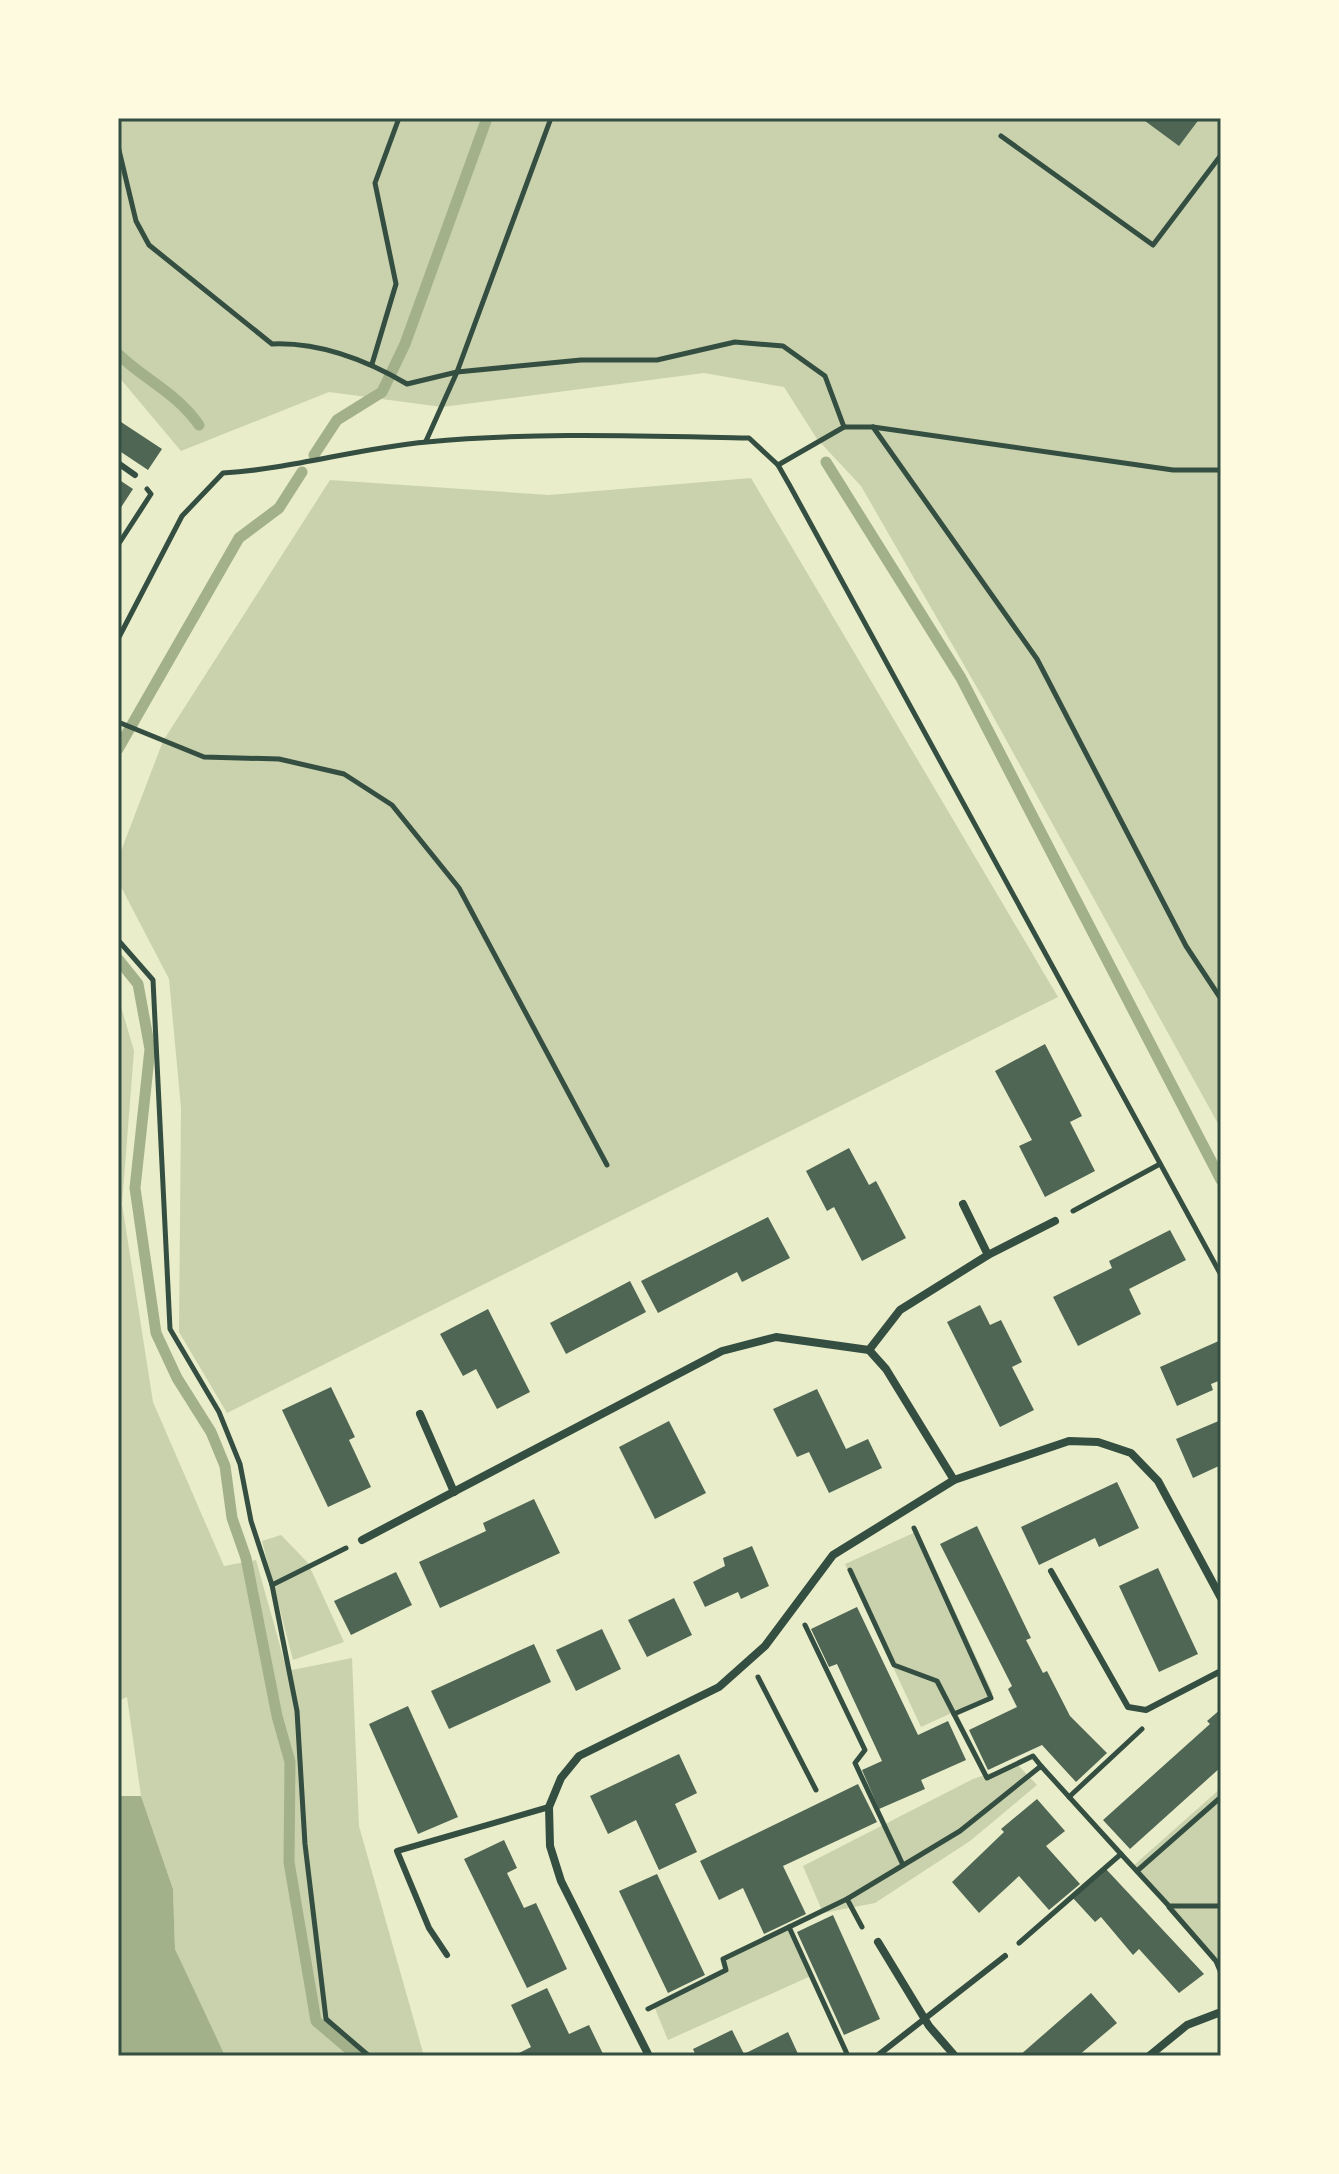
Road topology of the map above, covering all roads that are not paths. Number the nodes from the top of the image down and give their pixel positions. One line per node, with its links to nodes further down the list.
1 (118, 463): 2 (lane)
2 (135, 475)
3 (963, 1204): 5 (street)
4 (1055, 1221): 5 (street)
5 (988, 1255): 6 (street)
6 (869, 1350): 8 (street); 9 (street)
7 (420, 1414): 9 (street)
8 (954, 1480): 12 (street); 14 (street)
9 (454, 1492): 10 (street)
10 (362, 1540)
11 (1051, 1571): 13 (lane)
12 (1221, 1598)
13 (1221, 1671)
14 (549, 1807): 16 (lane); 20 (street)
15 (878, 1942): 19 (street)
16 (447, 1955)
17 (1005, 1956): 19 (lane)
18 (1221, 2012): 23 (street)
19 (924, 2019): 21 (lane); 22 (street)
20 (649, 2056)
21 (877, 2056)
22 (955, 2056)
23 (1149, 2056)

